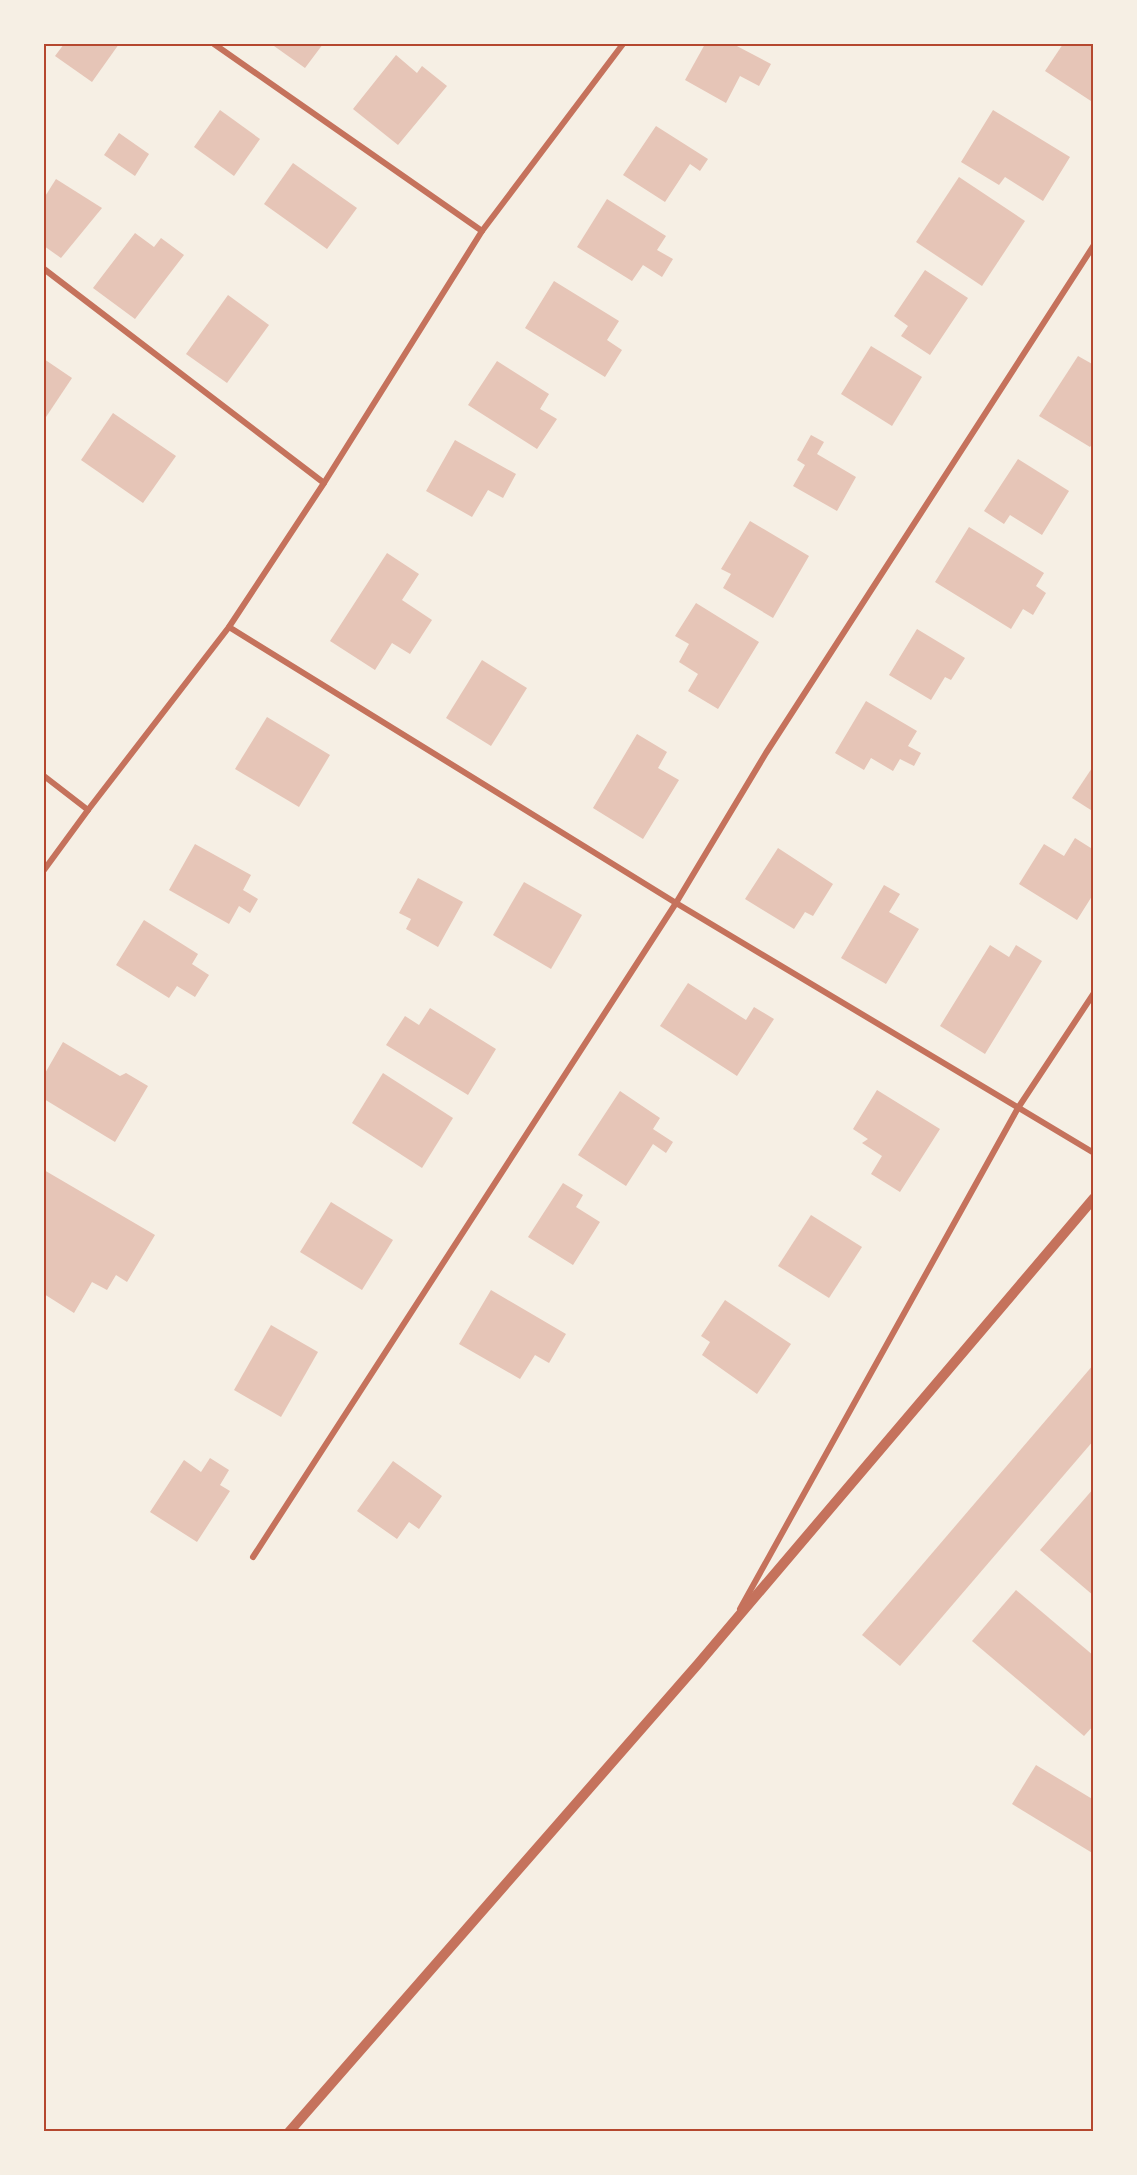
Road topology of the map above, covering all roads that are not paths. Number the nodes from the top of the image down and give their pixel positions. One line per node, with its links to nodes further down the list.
1 (214, 44): 3 (street)
2 (623, 44): 3 (street)
3 (482, 231): 6 (street)
4 (1094, 244): 11 (street)
5 (44, 269): 6 (street)
6 (324, 483): 7 (street)
7 (229, 627): 9 (street); 11 (street)
8 (44, 776): 9 (street)
9 (88, 810): 10 (street)
10 (44, 870)
11 (676, 903): 13 (street); 16 (street)
12 (1094, 993): 13 (street)
13 (1018, 1108): 14 (street); 17 (street)
14 (1094, 1153)
15 (1094, 1198): 17 (street)
16 (253, 1557)
17 (729, 1628): 18 (street)
18 (289, 2132)

